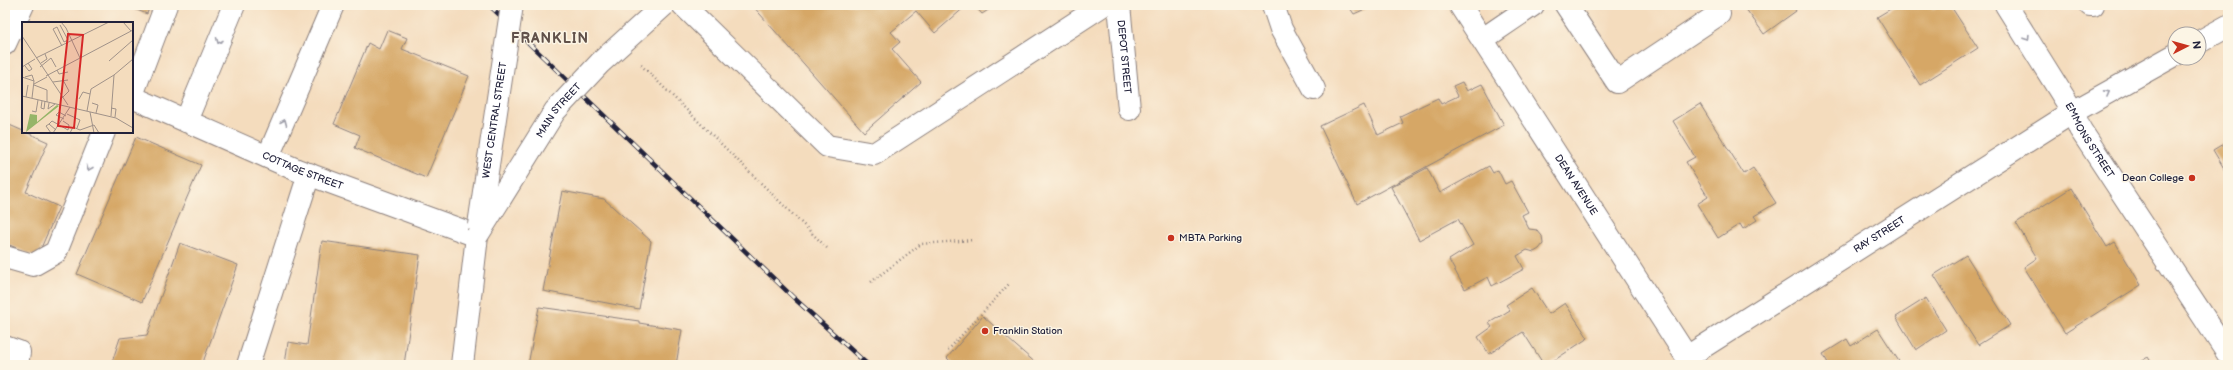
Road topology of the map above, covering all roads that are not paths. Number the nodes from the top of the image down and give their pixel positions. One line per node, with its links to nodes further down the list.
1 (23, 5): 19 (street)
2 (166, 5): 22 (street)
3 (234, 5): 26 (street, one-way to 26)
4 (333, 5): 28 (street, one-way to 4)
5 (512, 5): 30 (street, WEST CENTRAL STREET, bridge)
6 (664, 5): 30 (street, MAIN STREET, bridge)
7 (683, 5): 8 (street)
8 (1103, 5)
9 (1120, 5): 24 (street, DEPOT STREET)
10 (1273, 5): 21 (street)
11 (1460, 5): 18 (street, DEAN AVENUE)
12 (1533, 5): 18 (street)
13 (1566, 5): 15 (street)
14 (2006, 5): 25 (street, EMMONS STREET, one-way to 25)
15 (1719, 14)
16 (2228, 26): 17 (street)
17 (2207, 38)
18 (1483, 39): 34 (street, DEAN AVENUE)
19 (10, 42)
20 (2167, 59): 25 (street, RAY STREET, one-way to 20)
21 (1314, 89)
22 (133, 93)
23 (133, 96): 26 (street, COTTAGE STREET)
24 (1129, 109)
25 (2073, 112): 33 (street, EMMONS STREET); 34 (street, RAY STREET)
26 (186, 121): 28 (street, COTTAGE STREET)
27 (104, 133): 31 (street, one-way to 31)
28 (268, 158): 29 (street, COTTAGE STREET)
29 (309, 174): 30 (street, COTTAGE STREET); 36 (street)
30 (477, 236): 37 (street, WEST CENTRAL STREET)
31 (5, 257)
32 (5, 347): 35 (street)
33 (2228, 354)
34 (1690, 361)
35 (17, 365)
36 (248, 365)
37 (462, 365)

